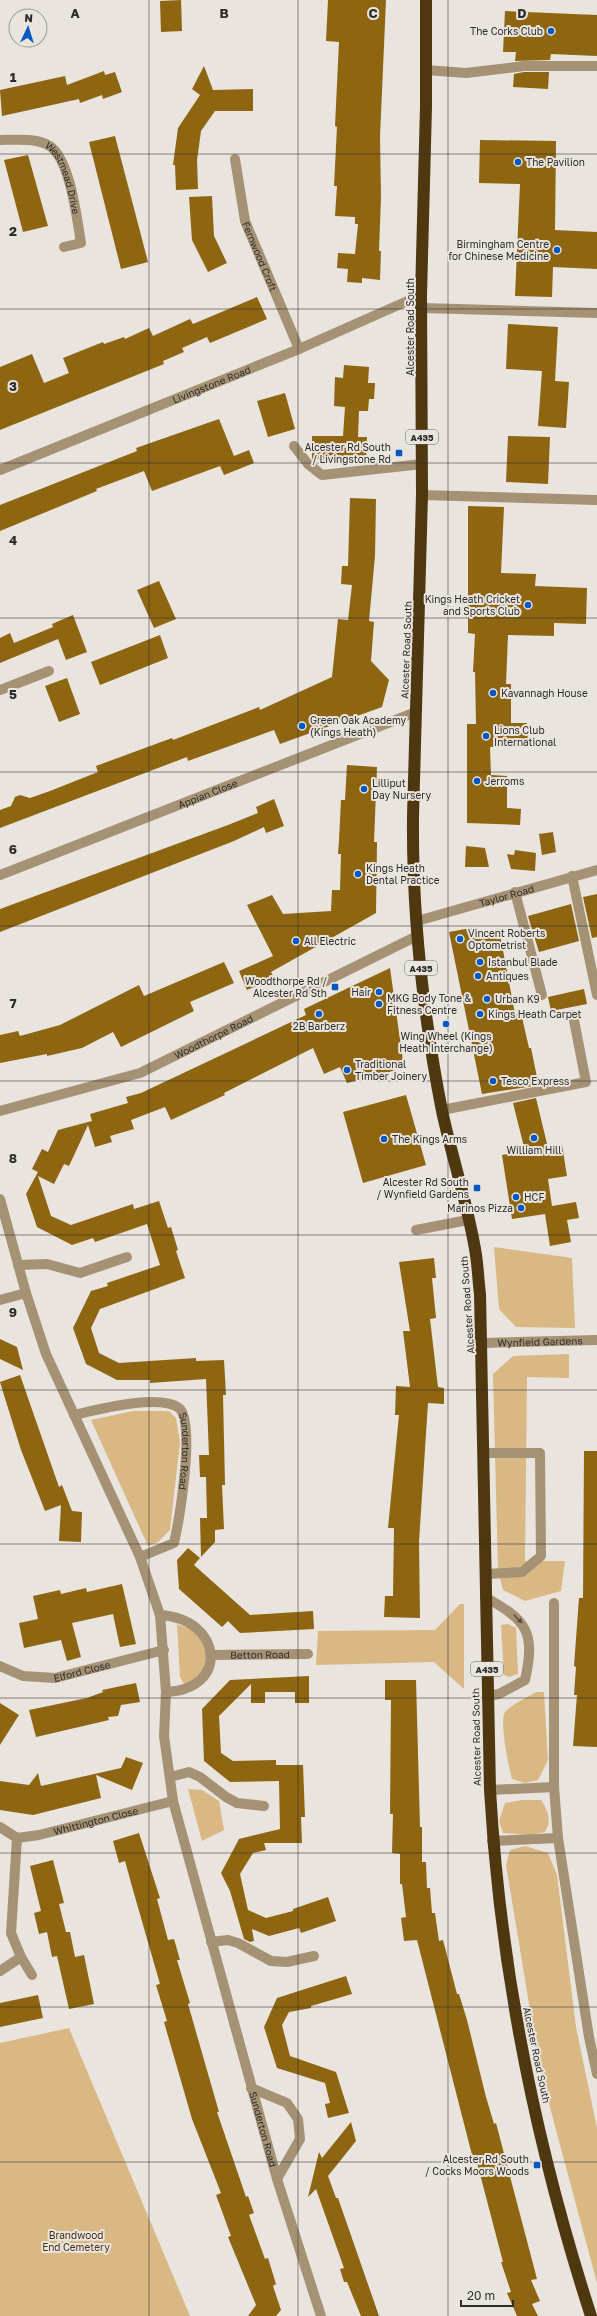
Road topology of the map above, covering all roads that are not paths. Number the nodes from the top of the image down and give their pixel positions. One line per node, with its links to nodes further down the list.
1 (426, 0): 3 (highway, Alcester Road South / A435)
2 (597, 66): 3 (street)
3 (426, 70): 7 (highway, Alcester Road South / A435)
4 (0, 140): 6 (street, Westmead Drive)
5 (235, 159): 10 (street, Fernwood Croft)
6 (64, 247)
7 (421, 295): 8 (highway, Alcester Road South / A435); 10 (street, Livingstone Road)
8 (422, 308): 9 (street); 12 (highway, Alcester Road South / A435)
9 (597, 313)
10 (299, 349): 13 (street, Livingstone Road)
11 (294, 446): 12 (street)
12 (422, 464): 14 (highway, Alcester Road South / A435)
13 (0, 470)
14 (422, 495): 15 (street); 18 (highway, Alcester Road South / A435)
15 (597, 500)
16 (49, 671): 17 (street)
17 (0, 690)
18 (416, 712): 20 (street, Appian Close); 23 (highway, Alcester Road South / A435)
19 (597, 870): 21 (street, Taylor Road)
20 (0, 875)
21 (572, 876): 22 (street, Taylor Road); 26 (street)
22 (515, 892): 23 (street, Taylor Road); 25 (street)
23 (417, 921): 24 (highway, Alcester Road South / A435)
24 (417, 936): 28 (highway, Alcester Road South / A435); 29 (street, Woodthorpe Road)
25 (542, 995)
26 (597, 995)
27 (573, 1015): 28 (street)
28 (442, 1110): 31 (highway, Alcester Road South / A435)
29 (0, 1111)
30 (0, 1199): 34 (street, Sunderton Road)
31 (468, 1220): 32 (street); 38 (highway, Alcester Road South / A435)
32 (416, 1230)
33 (127, 1257): 34 (street)
34 (18, 1264): 35 (street, Sunderton Road)
35 (26, 1293): 36 (street); 39 (street, Sunderton Road)
36 (0, 1300)
37 (597, 1340): 38 (street, Wynfield Gardens)
38 (482, 1342): 40 (highway, Alcester Road South / A435)
39 (74, 1415): 41 (street, Sunderton Road); 41 (street, Sunderton Road)
40 (484, 1452): 42 (highway, Alcester Road South / A435); 42 (street)
41 (140, 1558): 45 (street, Sunderton Road)
42 (486, 1574): 43 (highway, Alcester Road South / A435)
43 (485, 1597): 51 (highway, Alcester Road South / A435); 51 (street, one-way to 51)
44 (554, 1603): 53 (street)
45 (160, 1614): 46 (street, Sunderton Road); 48 (street)
46 (164, 1650): 49 (street, Elford Close); 50 (street, Sunderton Road)
47 (308, 1654): 48 (street, Betton Road)
48 (211, 1655): 50 (street)
49 (0, 1666)
50 (166, 1692): 52 (street, Sunderton Road)
51 (487, 1696): 54 (highway, Alcester Road South / A435)
52 (170, 1777): 55 (street, Sunderton Road); 56 (street)
53 (554, 1787): 54 (street); 59 (street)
54 (490, 1790): 60 (highway, Alcester Road South / A435)
55 (173, 1801): 58 (street, Whittington Close); 61 (street, Sunderton Road)
56 (264, 1806)
57 (0, 1827): 58 (street)
58 (17, 1838): 63 (street)
59 (558, 1838): 60 (street); 66 (street)
60 (492, 1841): 70 (highway, Alcester Road South / A435)
61 (211, 1942): 62 (street); 67 (street, Sunderton Road)
62 (314, 1956)
63 (21, 1957): 64 (street); 65 (street)
64 (0, 1970)
65 (32, 1975)
66 (597, 2074)
67 (251, 2088): 68 (street, Sunderton Road); 68 (street)
68 (277, 2179): 69 (street, Sunderton Road)
69 (321, 2316)
70 (591, 2316)

